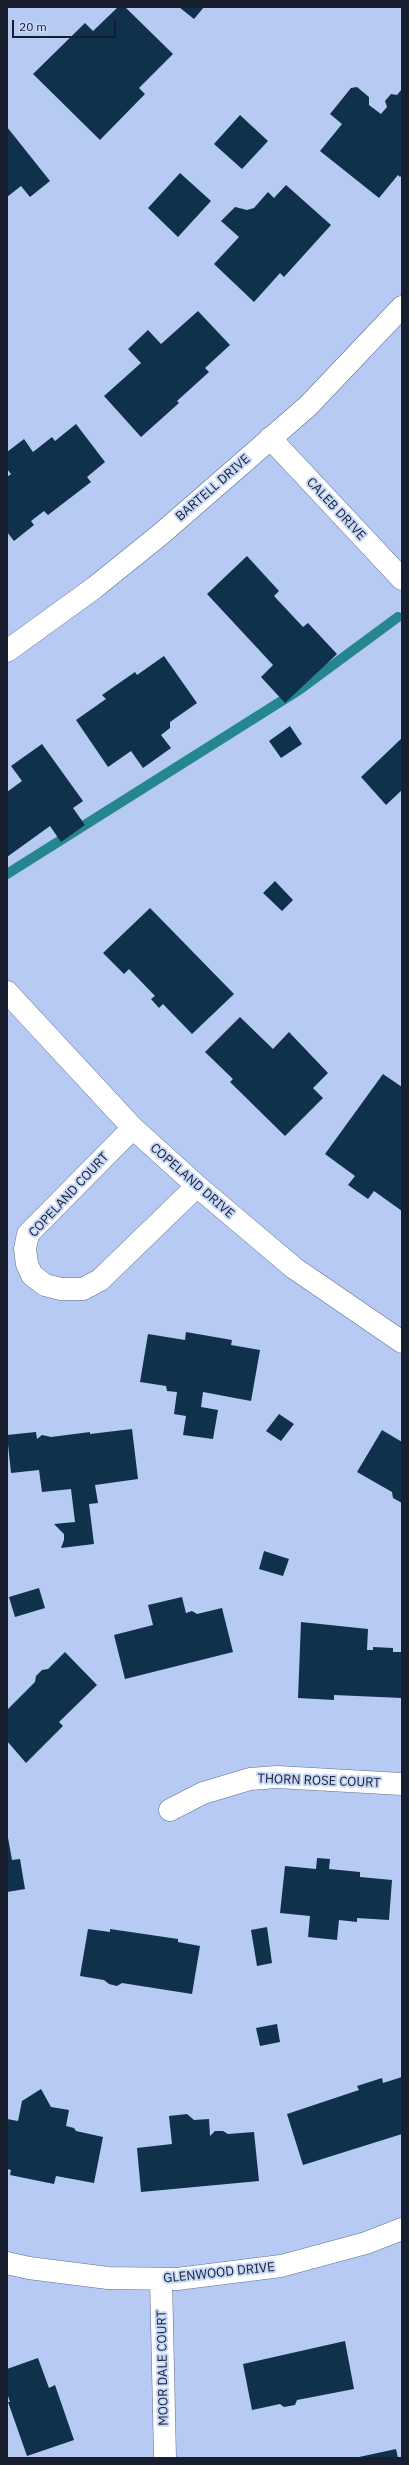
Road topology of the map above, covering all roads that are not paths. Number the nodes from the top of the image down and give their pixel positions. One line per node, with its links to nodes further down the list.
1 (402, 307): 2 (street, BARTELL DRIVE)
2 (270, 438): 3 (street, CALEB DRIVE); 4 (street, BARTELL DRIVE)
3 (402, 579)
4 (7, 651)
5 (7, 992): 6 (street, COPELAND DRIVE)
6 (133, 1128): 7 (street, COPELAND DRIVE); 7 (street, COPELAND COURT)
7 (197, 1186): 8 (street, COPELAND DRIVE)
8 (402, 1342)
9 (402, 1784): 10 (street, THORN ROSE COURT)
10 (170, 1810)
11 (402, 2229): 13 (street, GLENWOOD DRIVE)
12 (7, 2263): 13 (street, GLENWOOD DRIVE)
13 (161, 2279): 14 (street, MOOR DALE COURT)
14 (165, 2458)

